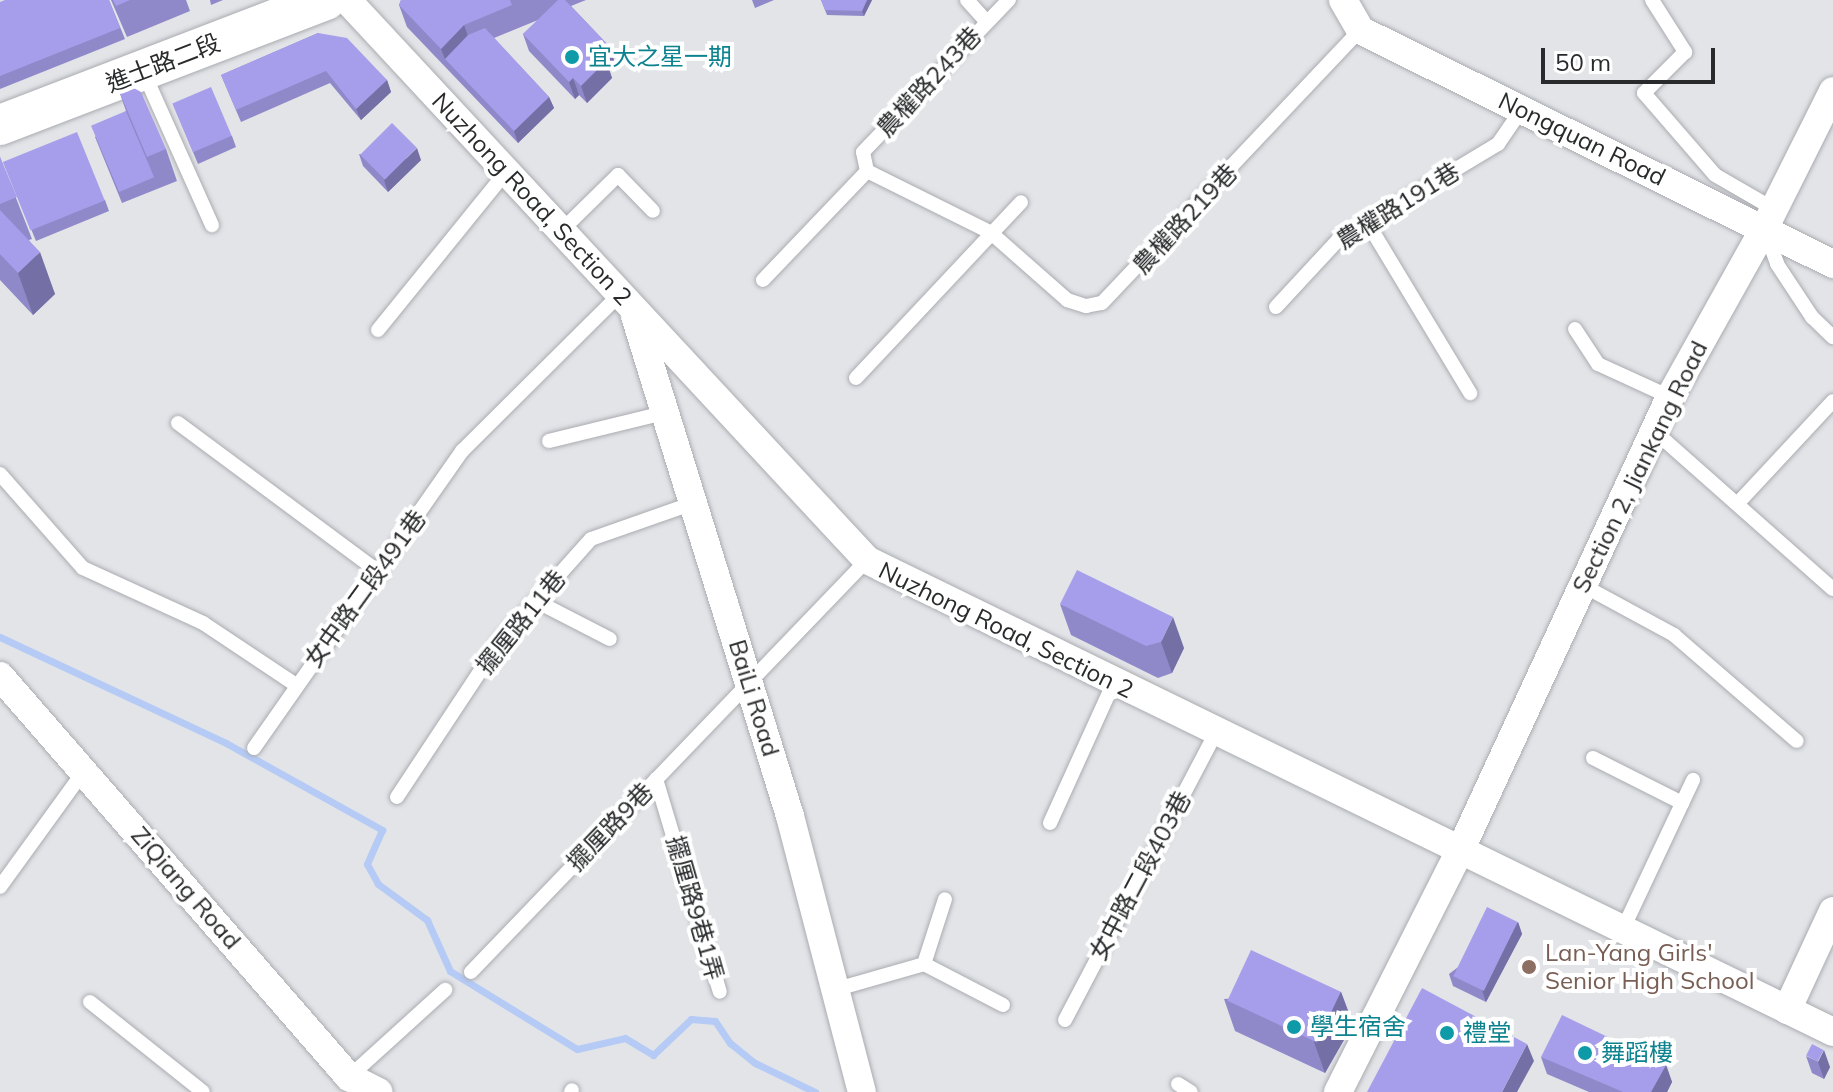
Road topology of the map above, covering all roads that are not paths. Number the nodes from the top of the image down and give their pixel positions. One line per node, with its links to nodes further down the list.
1 (326, 0): 9 (street, 進士路二段)
2 (347, 0): 14 (street, Nuzhong Road, Section 2)
3 (967, 0): 7 (lane)
4 (1009, 0): 7 (lane, 農權路243巷)
5 (1343, 0): 8 (street)
6 (1652, 0): 17 (lane)
7 (986, 21): 13 (lane, 農權路243巷)
8 (1360, 30): 11 (street, Nongquan Road); 21 (lane, 農權路219巷)
9 (143, 70): 12 (street, 進士路二段); 19 (lane)
10 (1833, 91): 17 (street, Section 2, Jiankang Road)
11 (1522, 109): 17 (street, Nongquan Road); 18 (lane, 農權路191巷)
12 (0, 125)
13 (867, 171): 21 (lane); 23 (lane)
14 (506, 172): 20 (street, Nuzhong Road, Section 2); 27 (lane)
15 (1021, 202): 21 (lane)
16 (653, 211): 20 (lane)
17 (1769, 219): 22 (street, Nongquan Road); 28 (lane); 31 (street, Section 2, Jiankang Road)
18 (1367, 222): 25 (lane, 農權路191巷); 30 (lane)
19 (212, 225)
20 (561, 231): 24 (street, Nuzhong Road, Section 2)
21 (990, 232): 29 (lane)
22 (1833, 264)
23 (763, 280)
24 (626, 301): 33 (street, BaiLi Road); 40 (street, Nuzhong Road, Section 2); 41 (lane, 女中路二段491巷)
25 (1276, 307)
26 (1575, 329): 31 (lane)
27 (378, 330)
28 (1833, 337)
29 (856, 378)
30 (1470, 393)
31 (1670, 397): 35 (street, Section 2, Jiankang Road)
32 (1833, 401): 38 (lane)
33 (664, 413): 36 (lane); 39 (street, BaiLi Road)
34 (178, 423): 41 (lane)
35 (1653, 430): 38 (lane); 42 (street, Section 2, Jiankang Road)
36 (549, 441)
37 (0, 474): 49 (lane, 女中路二段491巷)
38 (1738, 503): 43 (lane)
39 (691, 504): 44 (lane, 擺厘路11巷); 47 (street, BaiLi Road)
40 (867, 560): 47 (lane, 擺厘路9巷); 48 (street, Nuzhong Road, Section 2)
41 (380, 573): 49 (lane, 女中路二段491巷)
42 (1582, 585): 51 (lane); 60 (street, Section 2, Jiankang Road)
43 (1833, 589)
44 (536, 601): 45 (lane); 57 (lane, 擺厘路11巷)
45 (610, 639)
46 (0, 676): 54 (street, ZiQiang Road)
47 (750, 682): 55 (lane, 擺厘路9巷); 67 (street, BaiLi Road)
48 (1113, 684): 50 (street, Nuzhong Road, Section 2); 59 (lane)
49 (296, 685): 52 (lane)
50 (1216, 732): 60 (street, Nuzhong Road, Section 2); 73 (lane, 女中路二段403巷)
51 (1797, 741)
52 (254, 748)
53 (1593, 758): 58 (lane)
54 (84, 770): 61 (lane); 75 (street, ZiQiang Road)
55 (656, 779): 66 (lane, 擺厘路9巷); 69 (lane, 擺厘路9巷1弄)
56 (1693, 780): 58 (lane)
57 (397, 797)
58 (1682, 803): 64 (lane)
59 (1050, 823)
60 (1460, 851): 64 (street, Nuzhong Road, Section 2); 81 (street, Section 2, Jiankang Road)
61 (0, 887)
62 (945, 899): 65 (lane)
63 (1833, 911): 72 (street)
64 (1621, 931): 72 (street, Nuzhong Road, Section 2)
65 (924, 964): 67 (lane); 71 (lane)
66 (471, 972)
67 (837, 989): 79 (street, BaiLi Road)
68 (445, 990): 75 (lane)
69 (720, 992)
70 (90, 1002): 77 (lane)
71 (1003, 1005)
72 (1787, 1010): 74 (street, Nuzhong Road, Section 2)
73 (1065, 1020)
74 (1833, 1032)
75 (349, 1077): 78 (street, ZiQiang Road)
76 (1178, 1084): 80 (lane)
77 (203, 1092)
78 (378, 1092)
79 (862, 1092)
80 (1191, 1092)
81 (1338, 1092)

